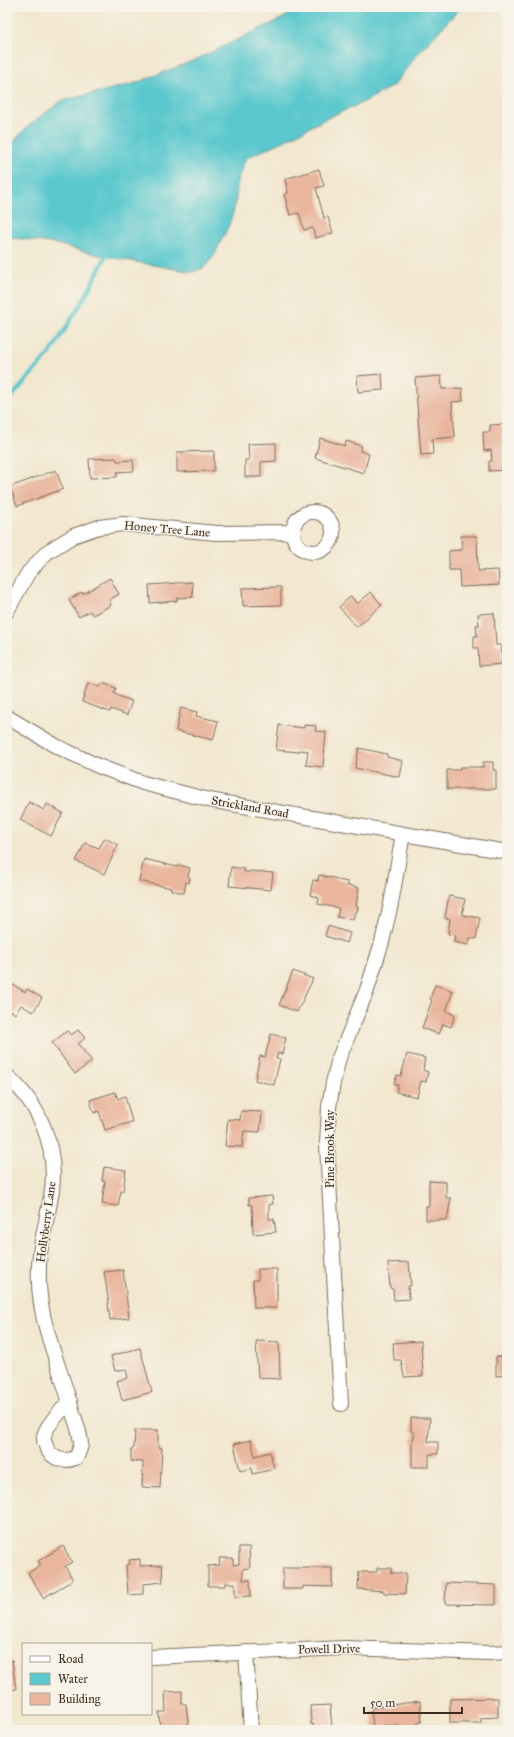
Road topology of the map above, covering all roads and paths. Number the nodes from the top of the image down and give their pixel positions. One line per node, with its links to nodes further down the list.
1 (292, 532): 2 (street, Honey Tree Lane)
2 (7, 611)
3 (7, 717): 4 (street, Strickland Road)
4 (403, 834): 5 (street, Strickland Road); 8 (street, Pine Brook Way)
5 (507, 852)
6 (7, 1076): 7 (street, Hollyberry Lane)
7 (70, 1401)
8 (341, 1404)
9 (246, 1652): 10 (street, Powell Drive); 11 (street, Powell Drive); 12 (street)
10 (507, 1652)
11 (152, 1657)
12 (251, 1730)

